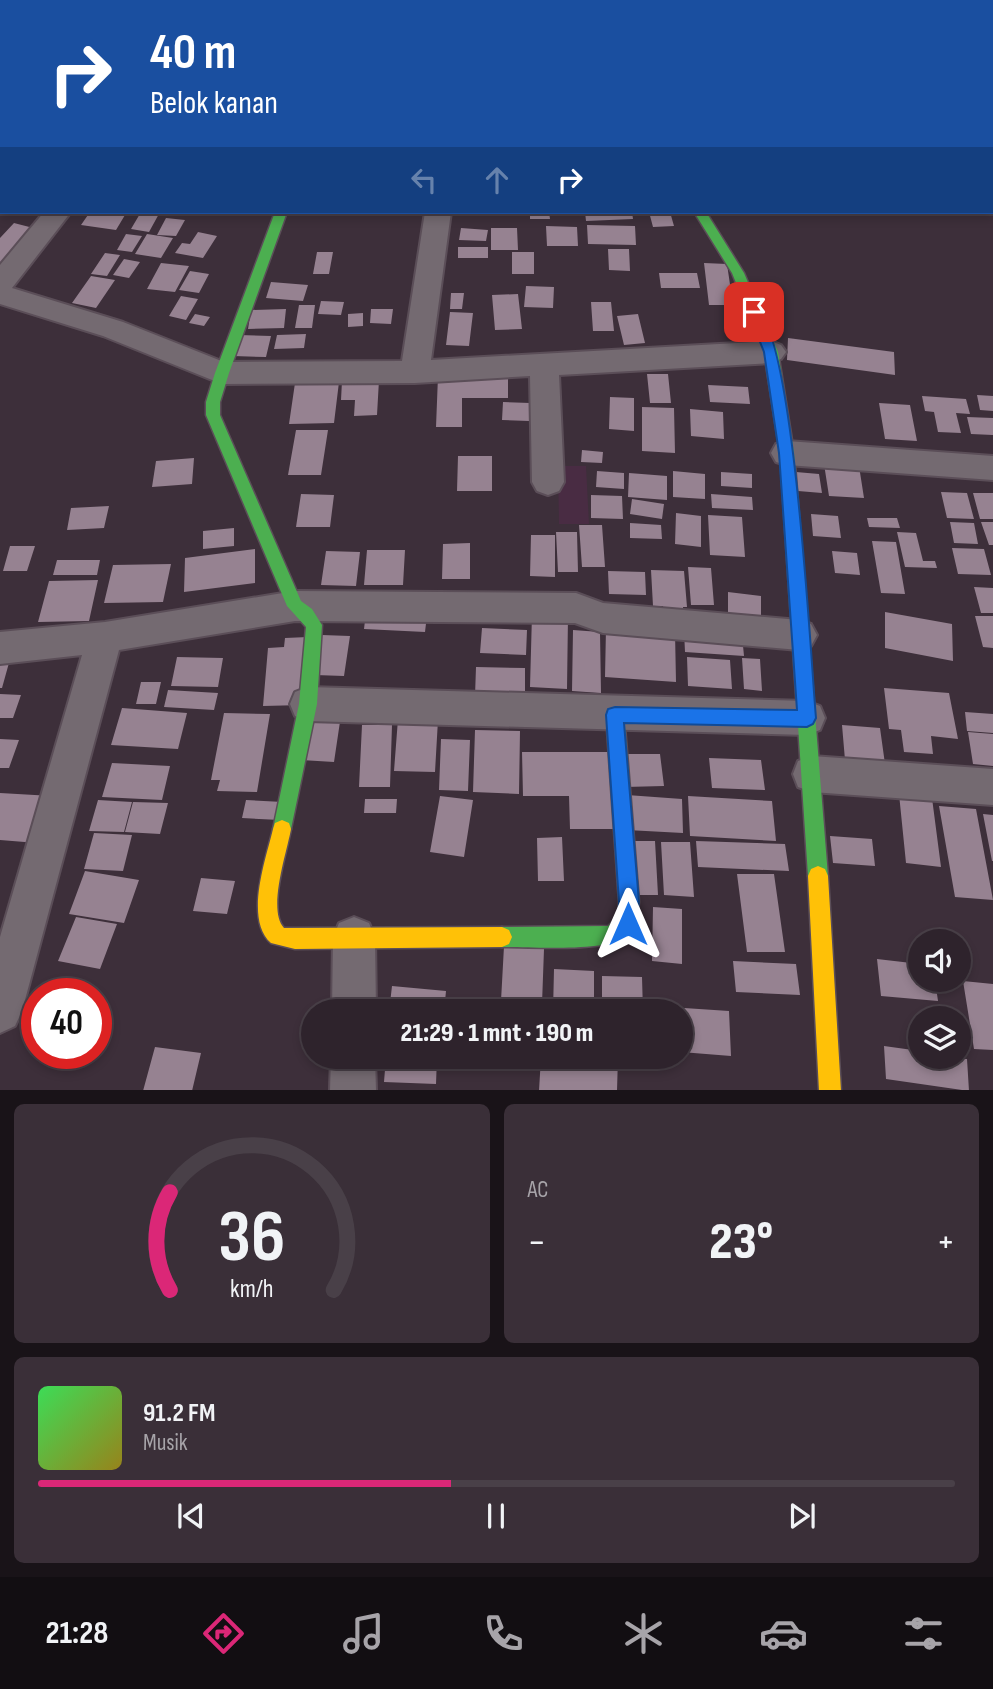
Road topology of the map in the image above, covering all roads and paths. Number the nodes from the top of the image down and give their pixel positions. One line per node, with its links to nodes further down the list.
1 (56, 214): 5 (street)
2 (280, 214): 10 (street)
3 (438, 214): 9 (street)
4 (702, 214): 7 (street)
5 (0, 284)
6 (0, 293): 10 (street)
7 (771, 352): 8 (street); 11 (street)
8 (544, 366): 9 (street); 13 (street)
9 (415, 372): 10 (street)
10 (222, 373): 14 (street)
11 (787, 453): 12 (street); 15 (street)
12 (993, 468)
13 (548, 482)
14 (295, 606): 15 (street); 16 (street); 18 (street)
15 (799, 635): 20 (street)
16 (105, 637): 17 (street); 25 (street)
17 (0, 648)
18 (308, 704): 19 (street); 23 (street)
19 (615, 715): 20 (street); 23 (street)
20 (807, 718): 21 (street)
21 (812, 774): 22 (street); 28 (street)
22 (993, 788)
23 (354, 938): 24 (street)
24 (354, 999)
25 (0, 1011)
26 (353, 1069): 27 (street)
27 (353, 1090)
28 (830, 1090)

